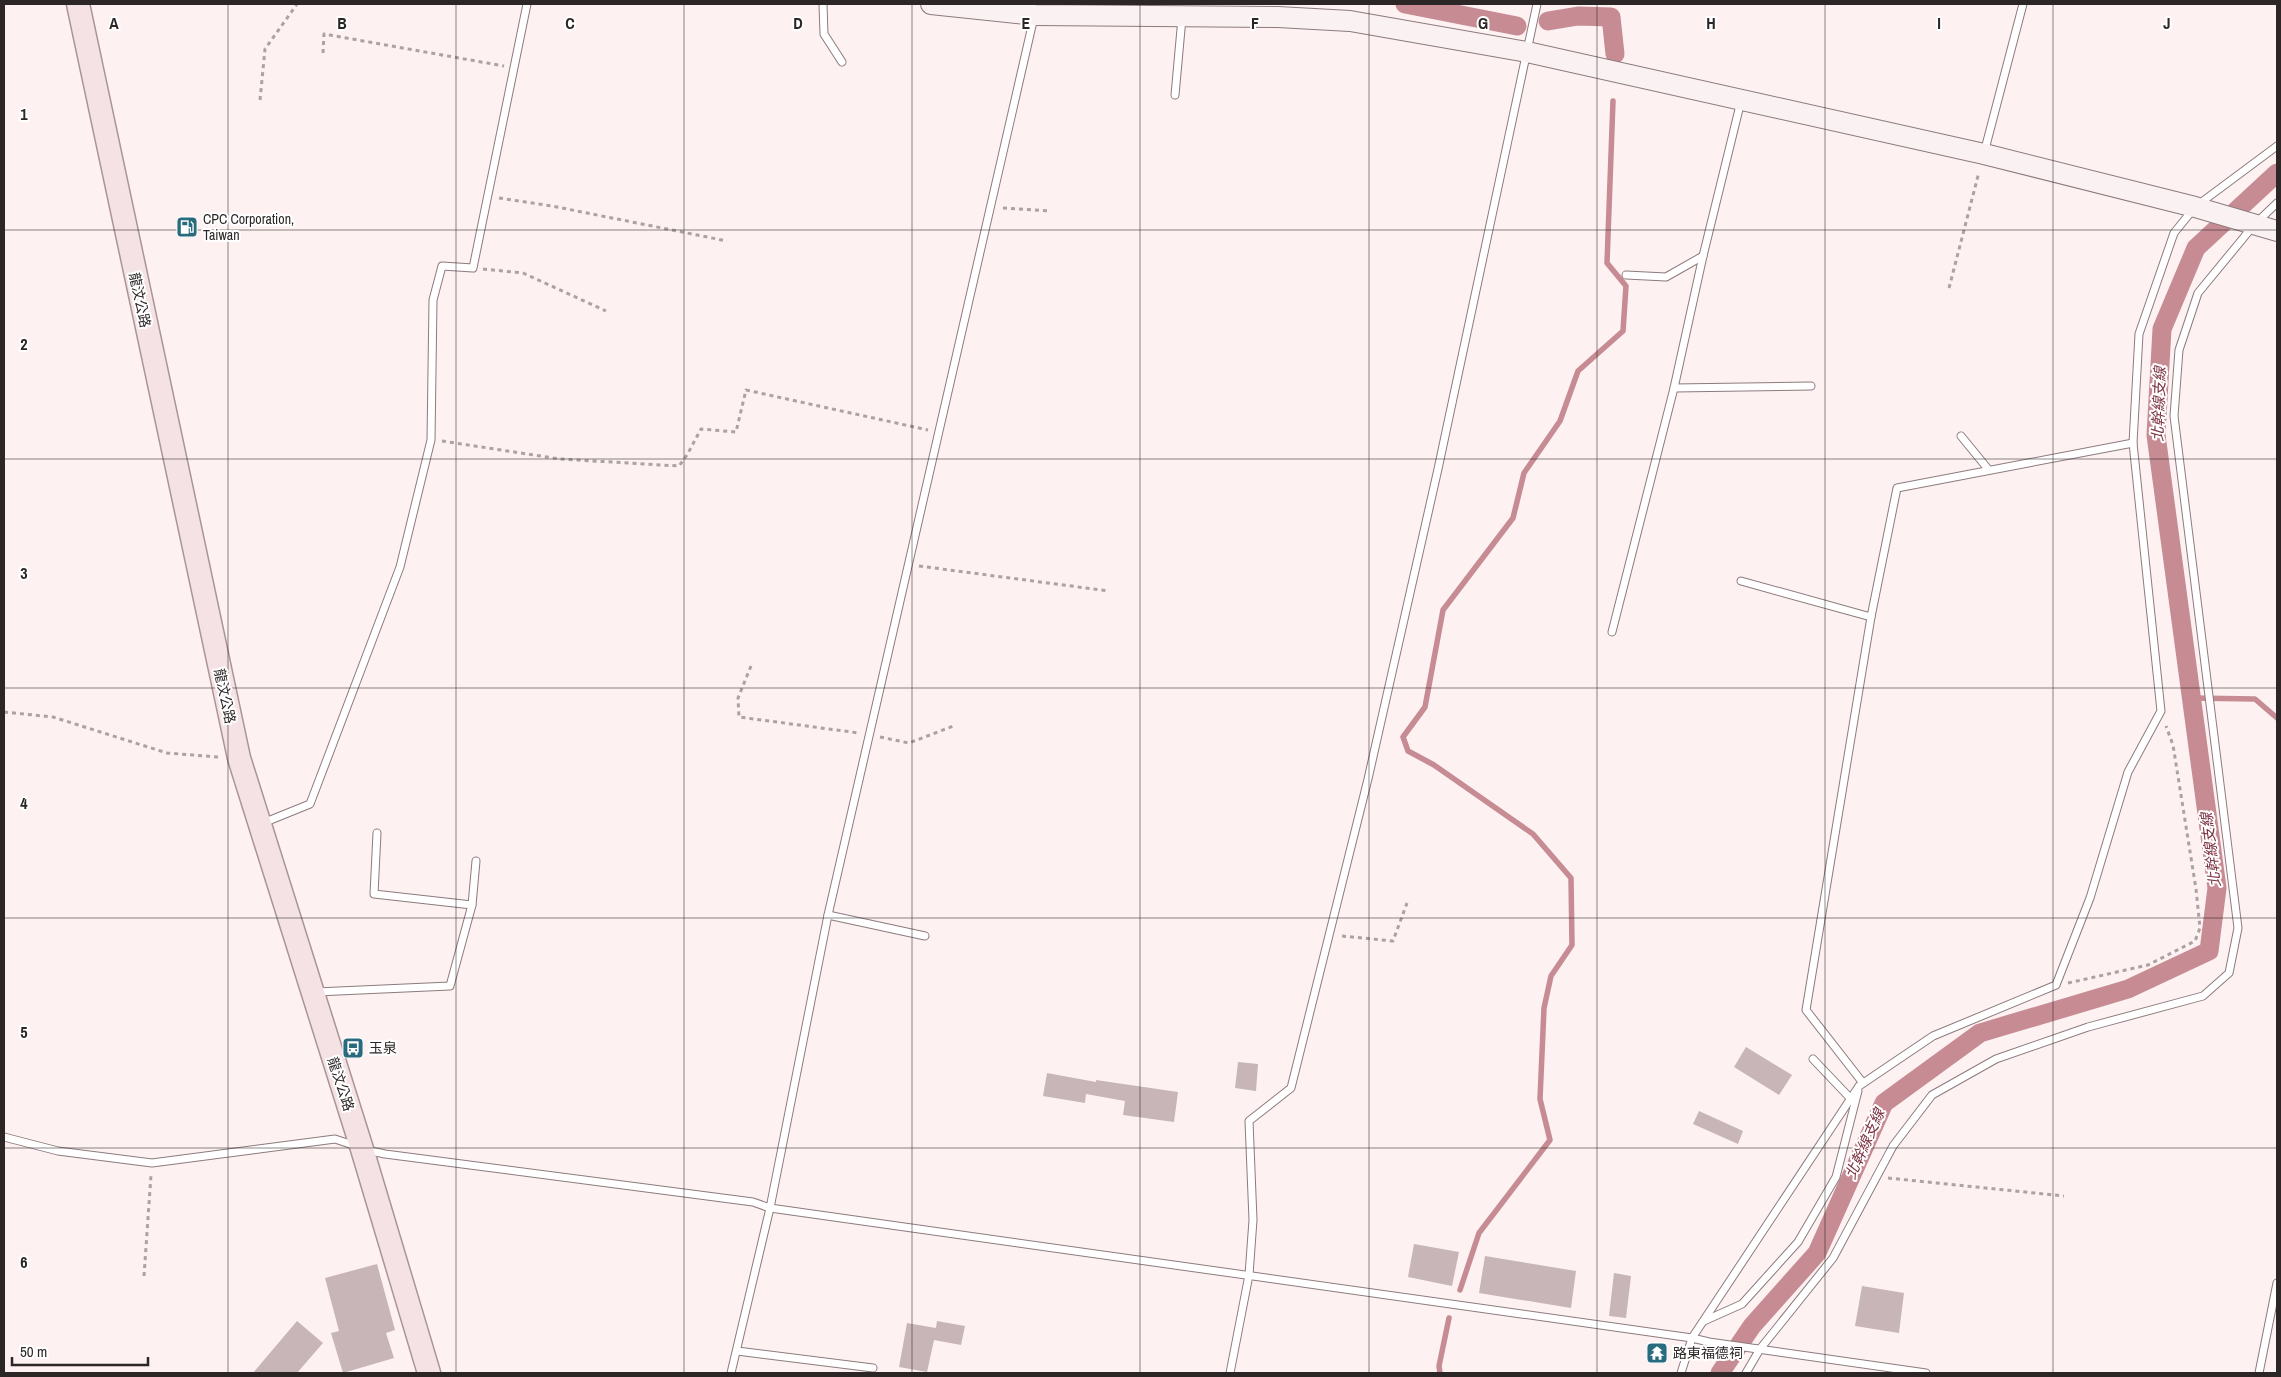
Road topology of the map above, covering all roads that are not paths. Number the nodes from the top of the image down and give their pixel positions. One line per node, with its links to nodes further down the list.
1 (78, 4): 29 (main road, 龍汶公路)
2 (527, 4): 29 (lane)
3 (823, 4): 10 (lane)
4 (937, 4): 7 (main road)
5 (1537, 4): 9 (lane)
6 (2024, 4): 14 (lane)
7 (1035, 15): 8 (main road); 33 (lane)
8 (1182, 16): 9 (main road); 11 (lane)
9 (1527, 52): 12 (main road); 42 (lane)
10 (842, 62)
11 (1175, 95)
12 (1742, 99): 14 (main road); 19 (lane)
13 (2277, 146): 16 (lane)
14 (1984, 154): 16 (main road)
15 (2277, 202): 17 (lane)
16 (2195, 207): 17 (main road); 24 (lane)
17 (2254, 225): 18 (main road); 46 (lane)
18 (2277, 231)
19 (1703, 256): 20 (lane); 22 (lane)
20 (1626, 275)
21 (1811, 386): 22 (lane)
22 (1674, 388): 28 (lane)
23 (1961, 436): 25 (lane)
24 (2133, 443): 25 (lane); 37 (lane)
25 (1988, 469): 27 (lane)
26 (1741, 581): 27 (lane)
27 (1871, 617): 37 (lane)
28 (1612, 632)
29 (258, 825): 35 (main road, 龍汶公路)
30 (378, 833): 32 (lane)
31 (476, 861): 32 (lane)
32 (472, 904): 35 (lane)
33 (828, 916): 34 (lane); 41 (lane)
34 (925, 936)
35 (311, 992): 40 (main road, 龍汶公路)
36 (1813, 1059): 38 (lane)
37 (1861, 1084): 38 (lane); 44 (lane)
38 (1851, 1099): 44 (lane)
39 (4, 1137): 40 (lane)
40 (362, 1149): 41 (lane); 49 (main road, 龍汶公路)
41 (770, 1208): 42 (lane); 47 (lane)
42 (1249, 1275): 45 (lane); 51 (lane)
43 (2277, 1283): 55 (lane)
44 (1704, 1321): 45 (lane)
45 (1692, 1338): 46 (lane); 52 (lane)
46 (1760, 1349): 53 (lane); 54 (lane)
47 (737, 1351): 48 (lane); 50 (lane)
48 (873, 1368)
49 (429, 1373)
50 (731, 1373)
51 (1230, 1373)
52 (1681, 1373)
53 (1746, 1373)
54 (1926, 1373)
55 (2258, 1373)

